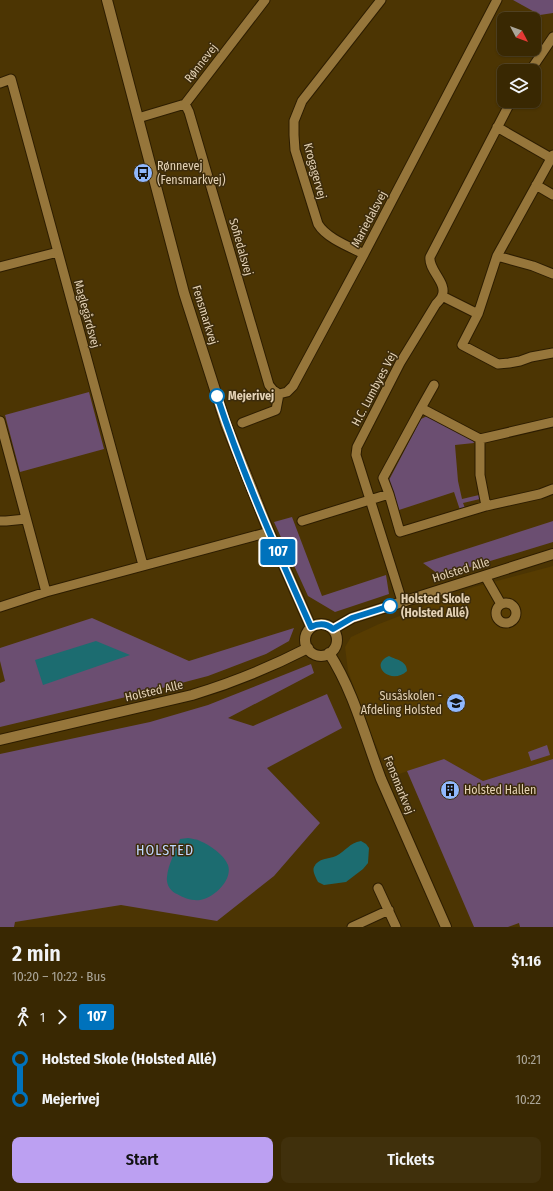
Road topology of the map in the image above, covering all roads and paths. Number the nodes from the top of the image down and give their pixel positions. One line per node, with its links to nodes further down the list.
1 (107, 0): 10 (street, Fensmarkvej)
2 (265, 0): 8 (street, Rønnevej)
3 (381, 0): 16 (street, Krogagervej)
4 (498, 0): 16 (street, Mariedalsvej)
5 (553, 37): 6 (street)
6 (535, 64)
7 (0, 83): 15 (street, Maglegårdsvej)
8 (184, 104): 10 (street); 24 (street, Sofiedalsvej)
9 (507, 108): 11 (street)
10 (138, 118): 37 (street, Fensmarkvej)
11 (497, 127): 12 (street); 20 (street)
12 (552, 157): 13 (street)
13 (536, 185): 14 (street); 17 (street)
14 (553, 195)
15 (58, 252): 18 (street); 39 (street, Maglegårdsvej)
16 (364, 254): 24 (street, Mariedalsvej)
17 (497, 256): 19 (street); 21 (street)
18 (0, 267)
19 (553, 274)
20 (442, 296): 21 (street); 32 (street, H.C. Lumbyes Vej)
21 (478, 314): 22 (street)
22 (553, 353)
23 (434, 385): 25 (street)
24 (279, 394): 28 (street)
25 (421, 408): 29 (street); 31 (street)
26 (0, 421): 34 (street)
27 (553, 422): 29 (street)
28 (242, 423)
29 (480, 439): 33 (street)
30 (553, 489): 33 (street)
31 (389, 494): 32 (street); 33 (street)
32 (370, 500): 36 (street); 42 (street, H.C. Lumbyes Vej)
33 (486, 506)
34 (26, 519): 35 (street); 41 (street)
35 (0, 520)
36 (302, 521)
37 (269, 532): 39 (street); 45 (street, Fensmarkvej)
38 (553, 554): 40 (street, Holsted Alle)
39 (143, 566): 41 (street)
40 (485, 576): 42 (street, Holsted Alle); 43 (street)
41 (46, 592): 44 (street)
42 (402, 601): 46 (street, Holsted Alle)
43 (501, 604)
44 (0, 607)
45 (311, 627): 46 (street); 47 (street)
46 (333, 629): 48 (street)
47 (308, 648): 48 (street); 49 (street, Holsted Alle)
48 (329, 653): 54 (street, Fensmarkvej)
49 (0, 740)
50 (378, 888): 51 (street)
51 (388, 910): 52 (street); 53 (street)
52 (352, 927)
53 (396, 927)
54 (446, 927)

